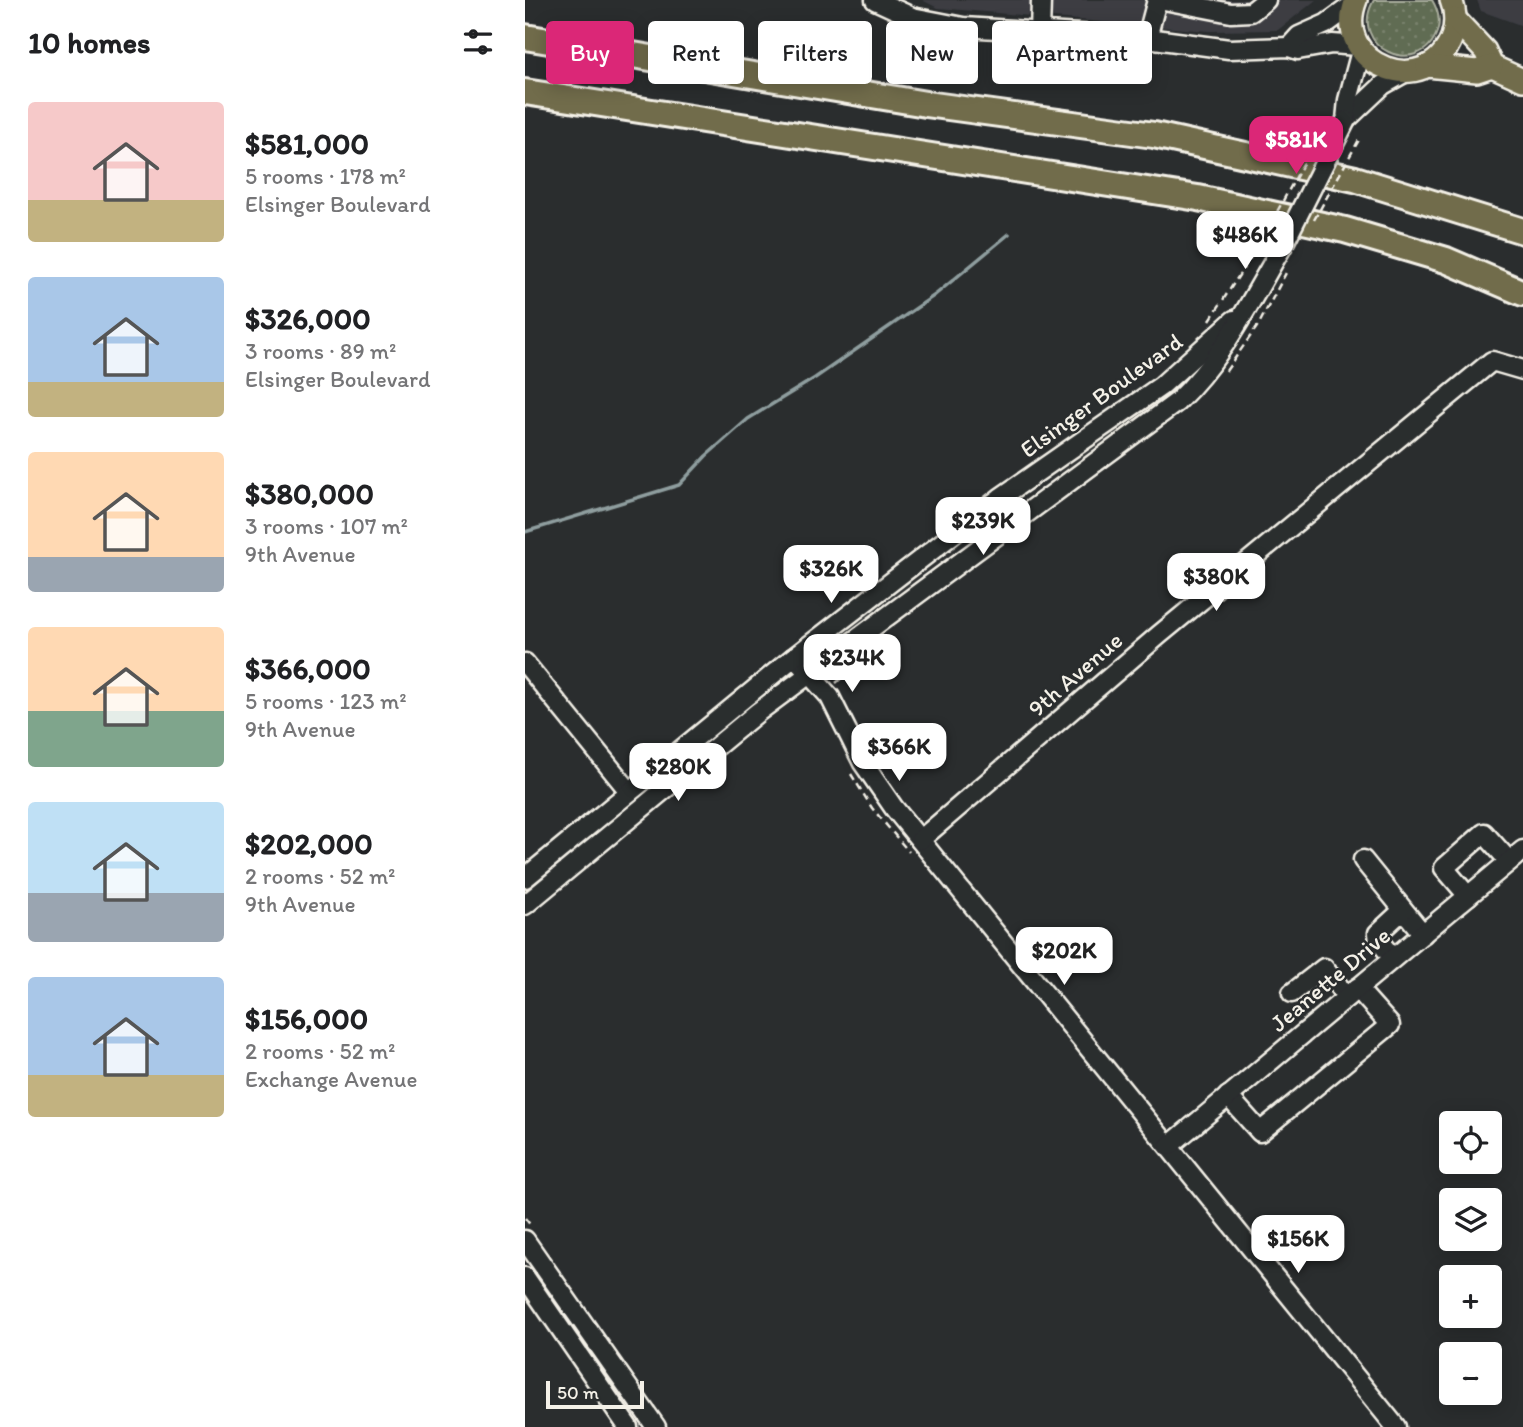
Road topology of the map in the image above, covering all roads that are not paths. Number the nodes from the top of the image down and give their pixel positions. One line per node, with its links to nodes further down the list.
1 (875, 0): 10 (street)
2 (1041, 0): 8 (street)
3 (1157, 0): 9 (street)
4 (1164, 0): 5 (street)
5 (1266, 0)
6 (1356, 2): 13 (street); 14 (main road)
7 (1453, 9): 15 (main road); 16 (main road)
8 (1040, 21)
9 (1151, 21)
10 (992, 29)
11 (525, 37): 20 (highway)
12 (1152, 39): 13 (street)
13 (1289, 47): 14 (street)
14 (1359, 49): 16 (main road); 19 (street, Elsinger Boulevard)
15 (1492, 65): 16 (main road); 17 (main road)
16 (1416, 69): 19 (street, Elsinger Boulevard)
17 (1523, 80)
18 (525, 92): 21 (highway)
19 (1346, 120): 22 (street, Elsinger Boulevard, bridge)
20 (1523, 231)
21 (1523, 293)
22 (1242, 313): 24 (street, Elsinger Boulevard); 25 (street, Elsinger Boulevard)
23 (1523, 370): 30 (street, 9th Avenue)
24 (1000, 498): 25 (street); 26 (street, Elsinger Boulevard)
25 (918, 592): 28 (street, Elsinger Boulevard)
26 (794, 657): 28 (street); 29 (street, Elsinger Boulevard)
27 (525, 663): 29 (street)
28 (810, 674): 30 (street); 35 (street, Elsinger Boulevard)
29 (629, 791): 33 (street, Elsinger Boulevard)
30 (920, 840): 42 (street)
31 (1517, 859): 34 (street, Jeanette Drive); 34 (street)
32 (1363, 860): 36 (street)
33 (525, 878)
34 (1468, 896): 37 (street, Jeanette Drive)
35 (525, 905)
36 (1403, 911): 37 (street); 38 (street)
37 (1423, 934): 38 (street, Jeanette Drive)
38 (1393, 958): 40 (street, Jeanette Drive)
39 (1292, 993): 40 (street)
40 (1352, 993): 41 (street, Jeanette Drive); 41 (street)
41 (1229, 1096): 42 (street, Jeanette Drive)
42 (1169, 1146): 47 (street)
43 (525, 1240): 46 (street)
44 (525, 1277): 45 (street)
45 (628, 1427)
46 (656, 1427)
47 (1396, 1427)

